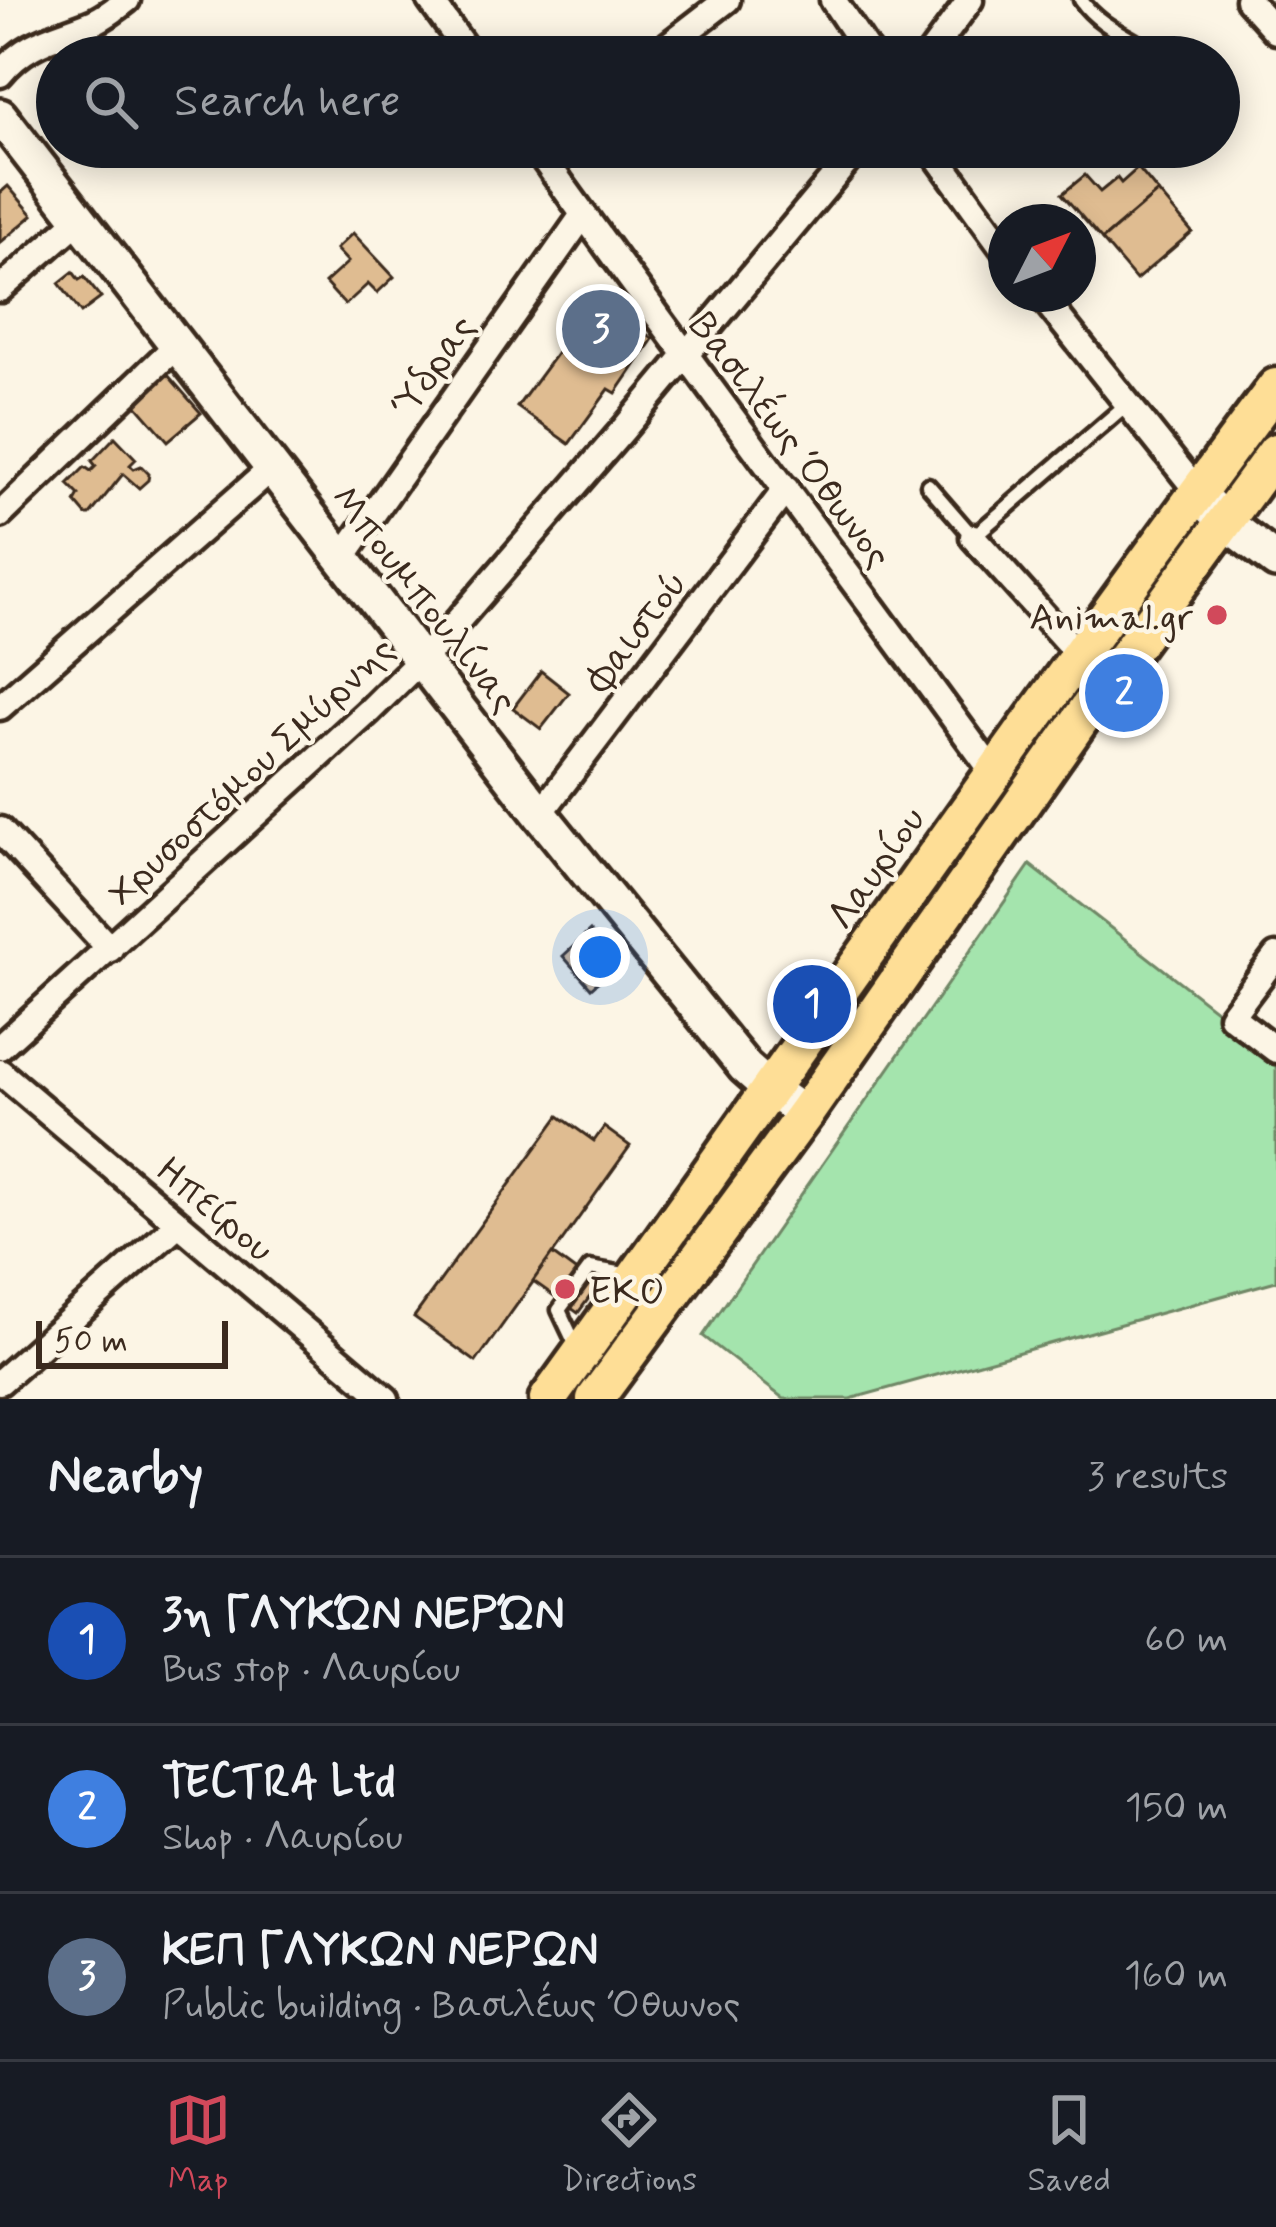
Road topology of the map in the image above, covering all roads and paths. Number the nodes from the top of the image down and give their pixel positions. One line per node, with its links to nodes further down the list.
1 (128, 0): 9 (street)
2 (430, 0): 10 (street)
3 (727, 0): 11 (street)
4 (833, 0): 12 (street)
5 (970, 0): 13 (street)
6 (1081, 0): 14 (lane)
7 (1248, 0): 8 (street)
8 (1276, 31)
9 (57, 36)
10 (456, 36)
11 (680, 36)
12 (857, 36)
13 (943, 36)
14 (1123, 36)
15 (36, 44): 16 (street)
16 (0, 74)
17 (0, 116): 18 (street, Μπουμπουλίνας)
18 (36, 162)
19 (40, 168): 24 (street, Μπουμπουλίνας)
20 (550, 168): 23 (street, Βασιλέως Όθωνος)
21 (842, 168): 29 (street, Χρυσοστόμου Σμύρνης)
22 (946, 168): 25 (street)
23 (583, 215): 29 (street, Βασιλέως Όθωνος); 40 (street, Ύδρας)
24 (80, 219): 26 (street); 28 (street, Μπουμπουλίνας)
25 (988, 226)
26 (0, 289)
27 (1054, 312): 31 (street)
28 (177, 345): 33 (street, Μπουμπουλίνας); 37 (street)
29 (685, 356): 35 (street, Βασιλέως Όθωνος); 43 (street, Χρυσοστόμου Σμύρνης)
30 (1276, 387): 36 (main road, Λαυρίου)
31 (1128, 404): 36 (street); 39 (lane)
32 (1276, 452): 38 (main road)
33 (272, 468): 40 (street, Μπουμπουλίνας); 44 (street)
34 (928, 485): 39 (lane)
35 (786, 489): 45 (street, Βασιλέως Όθωνος); 46 (street, Φαιστού)
36 (1198, 492): 38 (street); 42 (main road, Λαυρίου)
37 (0, 515)
38 (1225, 522): 41 (street); 54 (main road)
39 (973, 536): 42 (street)
40 (342, 558): 43 (street, Μπουμπουλίνας)
41 (1276, 561)
42 (1078, 654): 45 (main road, Λαυρίου)
43 (422, 660): 46 (street, Μπουμπουλίνας); 48 (street, Χρυσοστόμου Σμύρνης)
44 (0, 707)
45 (993, 772): 53 (main road, Λαυρίου)
46 (540, 814): 53 (street, Μπουμπουλίνας)
47 (0, 830): 48 (street)
48 (110, 949): 50 (street, Χρυσοστόμου Σμύρνης)
49 (1276, 956): 51 (street)
50 (0, 1047)
51 (1276, 1050)
52 (0, 1072): 55 (street, Ηπείρου)
53 (771, 1090): 54 (street, Μπουμπουλίνας); 58 (main road, Λαυρίου)
54 (805, 1114): 59 (main road)
55 (178, 1224): 56 (street); 57 (street, Ηπείρου)
56 (0, 1382)
57 (386, 1399)
58 (548, 1399)
59 (595, 1399)

